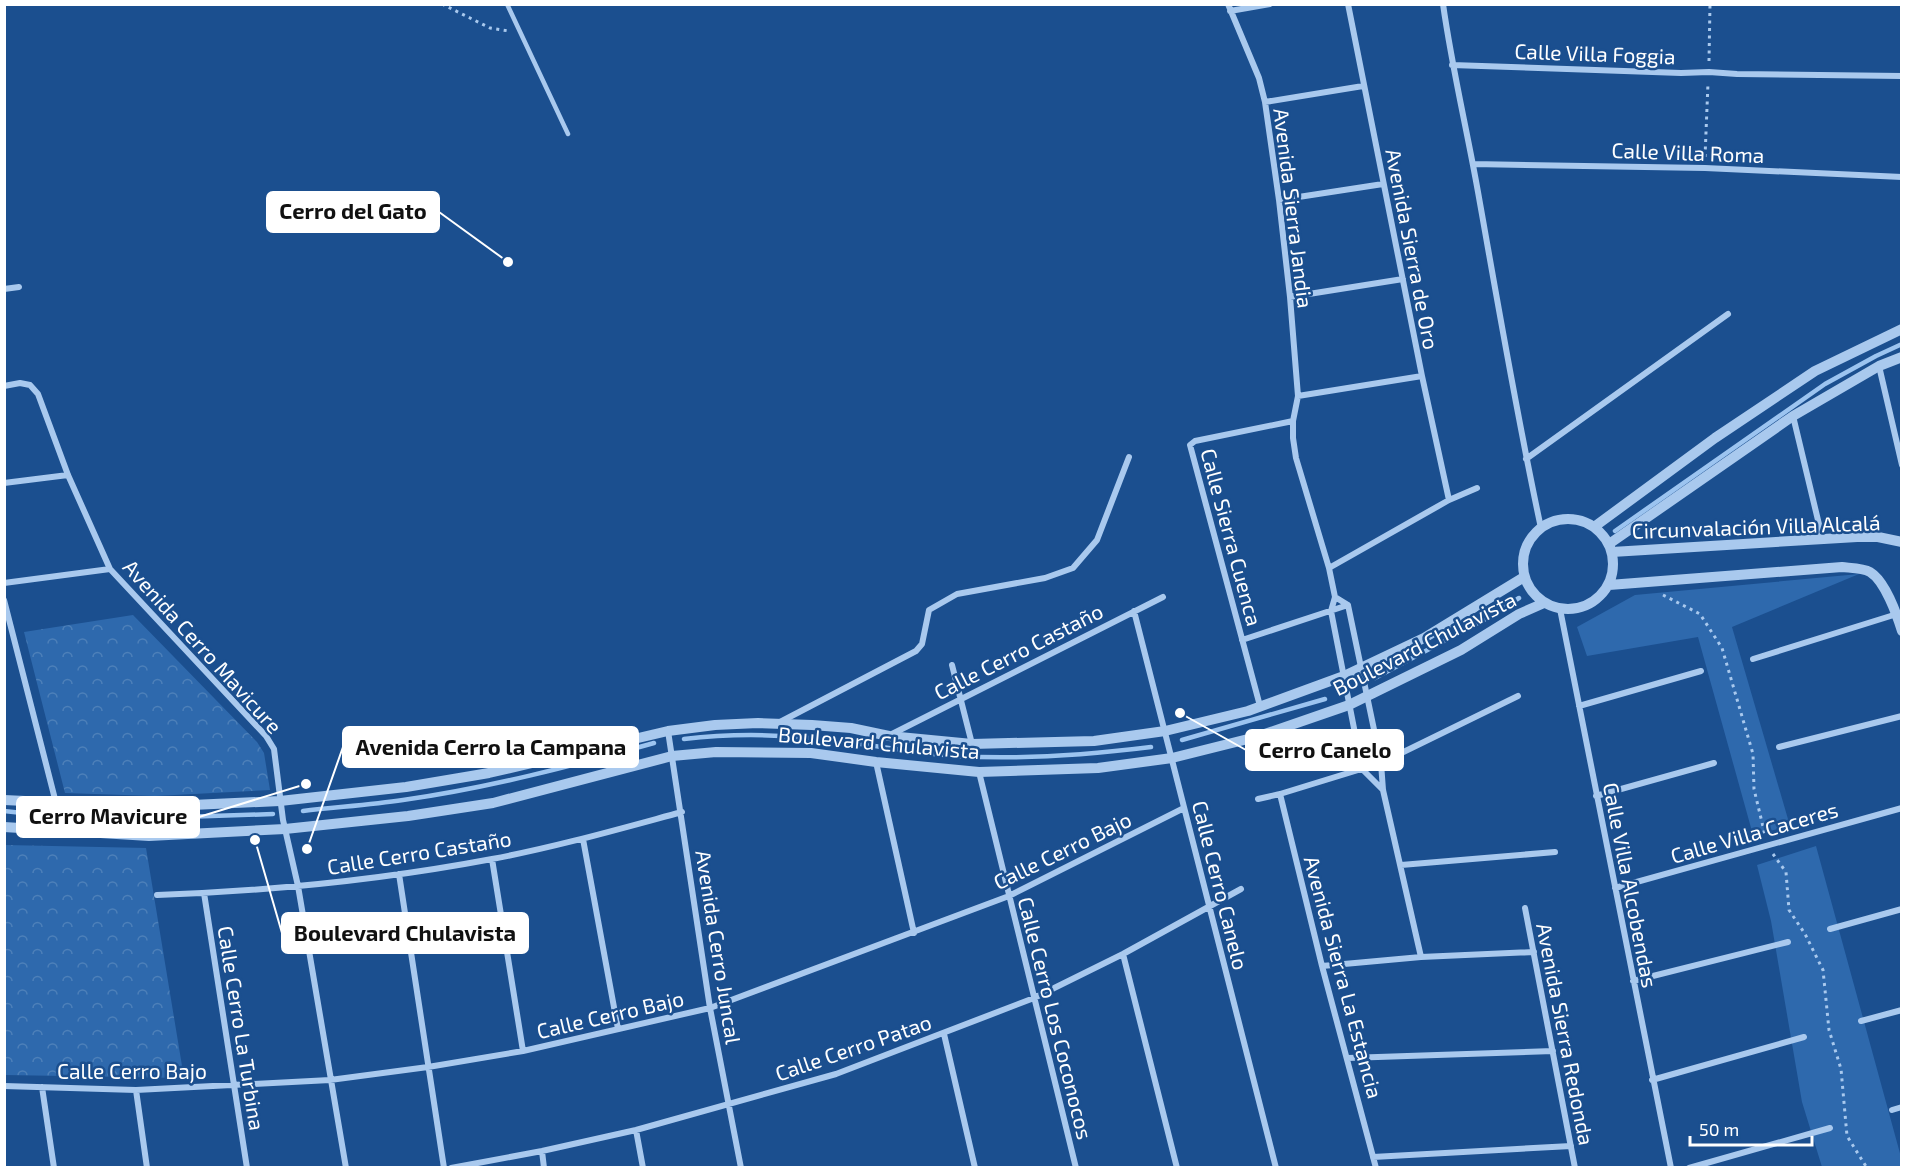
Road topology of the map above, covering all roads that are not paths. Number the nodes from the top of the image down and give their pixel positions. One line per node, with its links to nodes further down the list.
1 (507, 4): 10 (lane)
2 (1270, 4): 5 (street)
3 (1348, 4): 8 (street, Avenida Sierra de Oro)
4 (1443, 4): 6 (street)
5 (1229, 8): 9 (street, Avenida Sierra Jandia)
6 (1452, 65): 7 (street, Calle Villa Foggia); 11 (street)
7 (1902, 76)
8 (1363, 86): 9 (street); 13 (street, Avenida Sierra de Oro)
9 (1264, 102): 14 (street, Avenida Sierra Jandia)
10 (568, 134)
11 (1473, 164): 12 (street, Calle Villa Roma); 29 (street)
12 (1902, 177)
13 (1383, 184): 14 (street); 15 (street, Avenida Sierra de Oro)
14 (1279, 200): 18 (street, Avenida Sierra Jandia)
15 (1403, 279): 18 (street); 23 (street, Avenida Sierra de Oro)
16 (19, 287): 17 (street)
17 (4, 290)
18 (1290, 297): 25 (street, Avenida Sierra Jandia)
19 (1728, 314): 29 (street)
20 (1902, 329): 35 (street)
21 (1902, 357): 22 (street)
22 (1879, 366): 26 (street); 30 (street)
23 (1422, 376): 25 (street); 34 (street, Avenida Sierra de Oro)
24 (4, 386): 31 (street, Avenida Cerro Mavicure)
25 (1298, 396): 27 (street, Avenida Sierra Jandia)
26 (1793, 416): 37 (street); 39 (street)
27 (1293, 421): 40 (street, Avenida Sierra Jandia); 55 (street, Calle Sierra Cuenca)
28 (1129, 457): 68 (street)
29 (1526, 459): 36 (street)
30 (1902, 465)
31 (68, 476): 32 (street); 41 (street, Avenida Cerro Mavicure)
32 (4, 483)
33 (1477, 488): 34 (street)
34 (1449, 500): 40 (street)
35 (1594, 527): 36 (street); 39 (street)
36 (1541, 528): 42 (street, Boulevard Chulavista)
37 (1823, 541): 38 (street, Circunvalación Villa Alcalá); 39 (street, Circunvalación Villa Alcalá)
38 (1902, 542)
39 (1610, 548): 44 (street)
40 (1329, 568): 46 (street, Avenida Sierra Jandia)
41 (110, 569): 43 (street); 86 (street, Avenida Cerro Mavicure)
42 (1524, 577): 48 (street, Boulevard Chulavista); 58 (street, Boulevard Chulavista)
43 (4, 583)
44 (1609, 585): 50 (street, Boulevard Chulavista); 53 (street, Circunvalación Villa Alcalá)
45 (1163, 597): 51 (street, Calle Cerro Castaño)
46 (1335, 597): 49 (street); 52 (street)
47 (4, 600): 87 (street)
48 (1544, 603): 50 (street, Boulevard Chulavista); 62 (street, Boulevard Chulavista)
49 (1348, 605): 52 (street); 58 (street)
50 (1560, 609): 66 (street, Calle Villa Alcobendas)
51 (1134, 611): 63 (street, Calle Cerro Castaño); 70 (street, Calle Cerro Canelo)
52 (1332, 611): 55 (street); 60 (street)
53 (1897, 614): 54 (street, Circunvalación Villa Alcalá); 56 (street)
54 (1902, 631)
55 (1242, 640): 65 (street, Calle Sierra Cuenca)
56 (1753, 659)
57 (952, 665): 63 (street)
58 (1362, 668): 60 (street, Boulevard Chulavista); 62 (street)
59 (1701, 671): 66 (street)
60 (1344, 676): 64 (street); 65 (street, Boulevard Chulavista)
61 (1518, 696): 77 (street)
62 (1366, 697): 64 (street, Boulevard Chulavista); 77 (street)
63 (959, 699): 71 (street, Calle Cerro Castaño); 72 (street)
64 (1349, 705): 75 (street, Boulevard Chulavista); 79 (street)
65 (1260, 706): 70 (street, Boulevard Chulavista)
66 (1579, 706): 83 (street, Calle Villa Alcobendas)
67 (1902, 716): 73 (street)
68 (778, 724): 69 (street, Boulevard Chulavista); 71 (street, Boulevard Chulavista)
69 (668, 731): 74 (street, Avenida Cerro Juncal); 86 (street, Boulevard Chulavista)
70 (1165, 731): 72 (street, Boulevard Chulavista); 75 (street, Calle Cerro Canelo)
71 (889, 736): 72 (street, Boulevard Chulavista)
72 (972, 744)
73 (1779, 747)
74 (672, 756): 76 (street, Boulevard Chulavista); 90 (street, Avenida Cerro Juncal); 92 (street, Boulevard Chulavista)
75 (1172, 758): 80 (street, Boulevard Chulavista); 88 (street, Calle Cerro Canelo)
76 (876, 762): 80 (street, Boulevard Chulavista); 109 (street)
77 (1381, 763): 79 (street); 81 (street)
78 (1714, 763): 83 (street)
79 (1362, 769): 81 (street); 82 (street)
80 (979, 772): 104 (street, Calle Cerro Los Coconocos)
81 (1383, 790): 97 (street)
82 (1280, 794): 84 (street); 114 (street, Avenida Sierra La Estancia)
83 (1596, 796): 100 (street, Calle Villa Alcobendas)
84 (1258, 799)
85 (4, 800): 87 (street, Boulevard Chulavista)
86 (280, 801): 87 (street, Boulevard Chulavista); 92 (street, Avenida Cerro Mavicure)
87 (56, 803): 93 (street)
88 (1184, 808): 104 (street, Calle Cerro Bajo); 105 (street, Calle Cerro Canelo)
89 (1902, 808): 100 (street, Calle Villa Caceres)
90 (682, 813): 94 (street, Calle Cerro Castaño); 117 (street, Avenida Cerro Juncal)
91 (4, 827): 93 (street, Boulevard Chulavista)
92 (285, 829): 93 (street, Boulevard Chulavista); 99 (street, Avenida Cerro Mavicure)
93 (55, 830)
94 (583, 839): 96 (street, Calle Cerro Castaño); 120 (street)
95 (1556, 852): 97 (street)
96 (492, 859): 98 (street, Calle Cerro Castaño); 123 (street)
97 (1401, 865): 113 (street)
98 (399, 874): 99 (street, Calle Cerro Castaño); 126 (street)
99 (298, 886): 102 (street, Calle Cerro Castaño); 127 (street, Avenida Cerro Mavicure)
100 (1615, 888): 115 (street, Calle Villa Alcobendas)
101 (1241, 889): 105 (street, Calle Cerro Patao)
102 (204, 893): 103 (street, Calle Cerro Castaño); 129 (street, Calle Cerro La Turbina)
103 (158, 895)
104 (1009, 896): 109 (street, Calle Cerro Bajo); 116 (street, Calle Cerro Los Coconocos)
105 (1210, 907): 112 (street, Calle Cerro Patao); 153 (street, Calle Cerro Canelo)
106 (1525, 908): 111 (street, Avenida Sierra Redonda)
107 (1902, 909): 108 (street)
108 (1830, 929)
109 (914, 933): 117 (street, Calle Cerro Bajo)
110 (1788, 942): 115 (street)
111 (1534, 952): 113 (street); 124 (street, Avenida Sierra Redonda)
112 (1123, 954): 116 (street, Calle Cerro Patao); 152 (street)
113 (1421, 957): 114 (street)
114 (1322, 966): 125 (street, Avenida Sierra La Estancia)
115 (1633, 981): 128 (street, Calle Villa Alcobendas)
116 (1034, 998): 121 (street, Calle Cerro Patao); 151 (street, Calle Cerro Los Coconocos)
117 (710, 1008): 120 (street, Calle Cerro Bajo); 133 (street, Avenida Cerro Juncal)
118 (1902, 1010): 119 (street)
119 (1861, 1021)
120 (618, 1029): 123 (street, Calle Cerro Bajo)
121 (944, 1034): 133 (street, Calle Cerro Patao); 150 (street)
122 (1804, 1037): 128 (street)
123 (523, 1051): 126 (street, Calle Cerro Bajo)
124 (1553, 1051): 125 (street); 138 (street, Avenida Sierra Redonda)
125 (1347, 1058): 140 (street, Avenida Sierra La Estancia)
126 (428, 1067): 127 (street, Calle Cerro Bajo); 145 (street)
127 (330, 1080): 129 (street, Calle Cerro Bajo); 144 (street, Avenida Cerro Mavicure)
128 (1653, 1080): 156 (street, Calle Villa Alcobendas)
129 (234, 1085): 132 (street, Calle Cerro Bajo); 143 (street, Calle Cerro La Turbina)
130 (4, 1086): 131 (street, Calle Cerro Bajo)
131 (42, 1087): 132 (street, Calle Cerro Bajo); 141 (street)
132 (136, 1090): 142 (street)
133 (729, 1104): 137 (street, Calle Cerro Patao); 149 (street, Avenida Cerro Juncal)
134 (1902, 1107): 135 (street)
135 (1892, 1110)
136 (1830, 1128): 157 (street)
137 (636, 1130): 139 (street, Calle Cerro Patao); 148 (street)
138 (1571, 1146): 140 (street); 155 (street, Avenida Sierra Redonda)
139 (542, 1151): 146 (street, Calle Cerro Patao); 147 (street)
140 (1374, 1157): 154 (street, Avenida Sierra La Estancia)
141 (54, 1167)
142 (147, 1167)
143 (247, 1167)
144 (346, 1167)
145 (444, 1167)
146 (451, 1167)
147 (544, 1167)
148 (643, 1167)
149 (741, 1167)
150 (975, 1167)
151 (1076, 1167)
152 (1177, 1167)
153 (1276, 1167)
154 (1376, 1167)
155 (1575, 1167)
156 (1671, 1167)
157 (1689, 1167)

